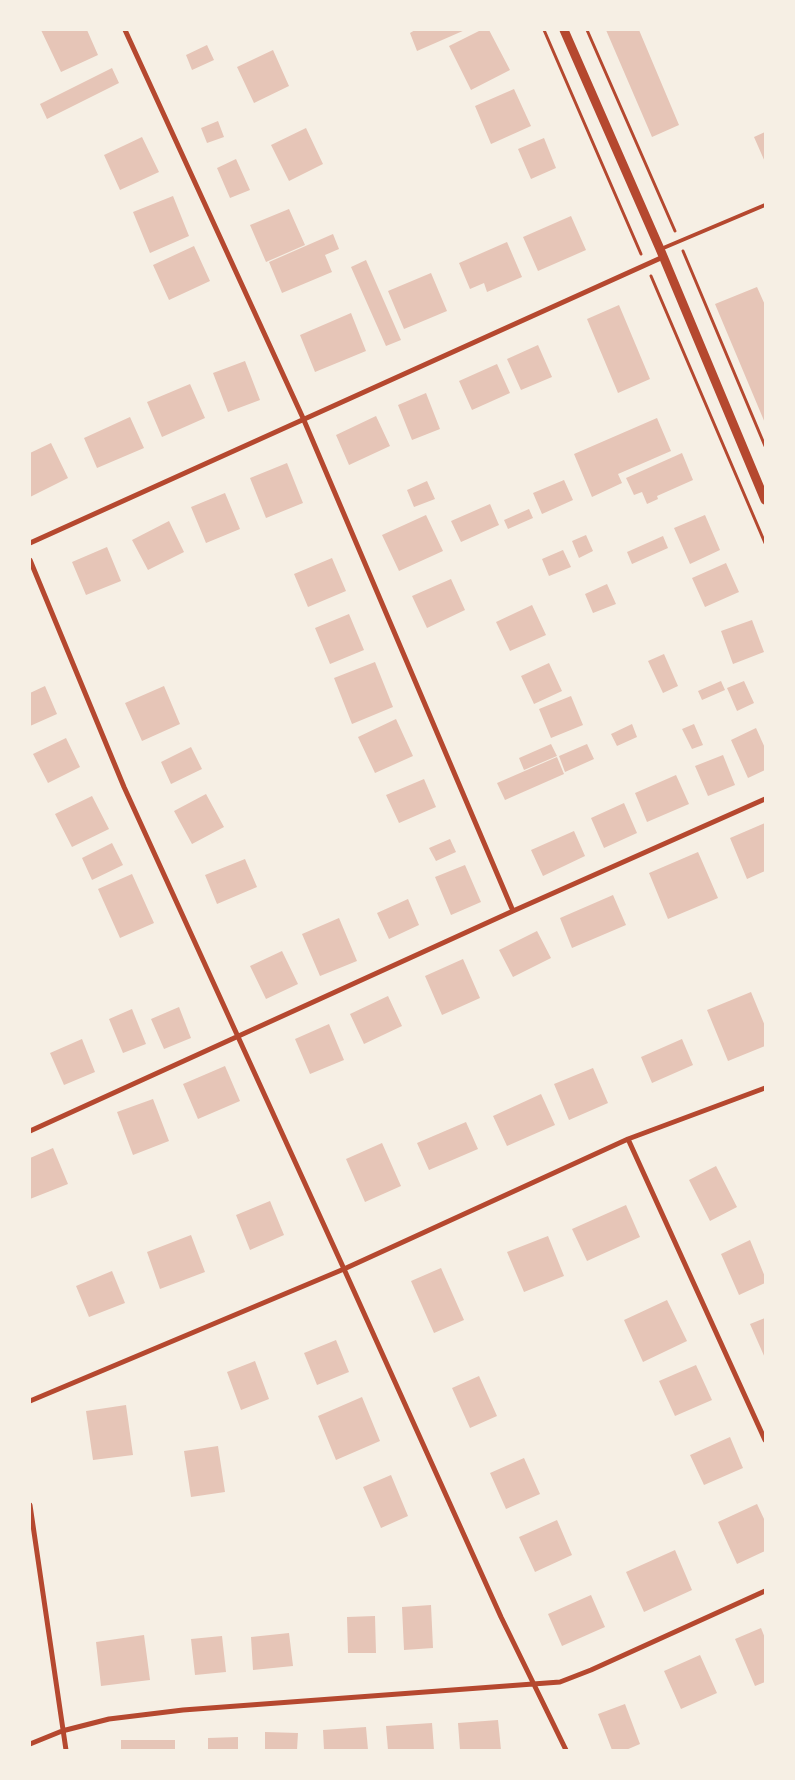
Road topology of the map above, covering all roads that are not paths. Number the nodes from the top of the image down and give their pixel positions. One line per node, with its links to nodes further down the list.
1 (125, 30): 5 (street)
2 (564, 30): 4 (street)
3 (765, 205): 4 (lane)
4 (661, 253): 5 (street); 6 (street)
5 (303, 418): 7 (street); 10 (street)
6 (765, 500)
7 (30, 543)
8 (30, 560): 11 (street)
9 (765, 798): 10 (street)
10 (513, 910): 11 (street)
11 (237, 1037): 13 (street); 15 (street)
12 (765, 1088): 14 (street)
13 (30, 1131)
14 (628, 1139): 15 (street); 17 (street)
15 (344, 1269): 16 (street); 20 (street)
16 (30, 1401)
17 (765, 1440)
18 (30, 1506): 21 (street)
19 (765, 1591): 20 (street)
20 (534, 1684): 21 (street); 24 (street)
21 (62, 1731): 22 (street); 23 (street)
22 (30, 1744)
23 (66, 1750)
24 (566, 1750)

